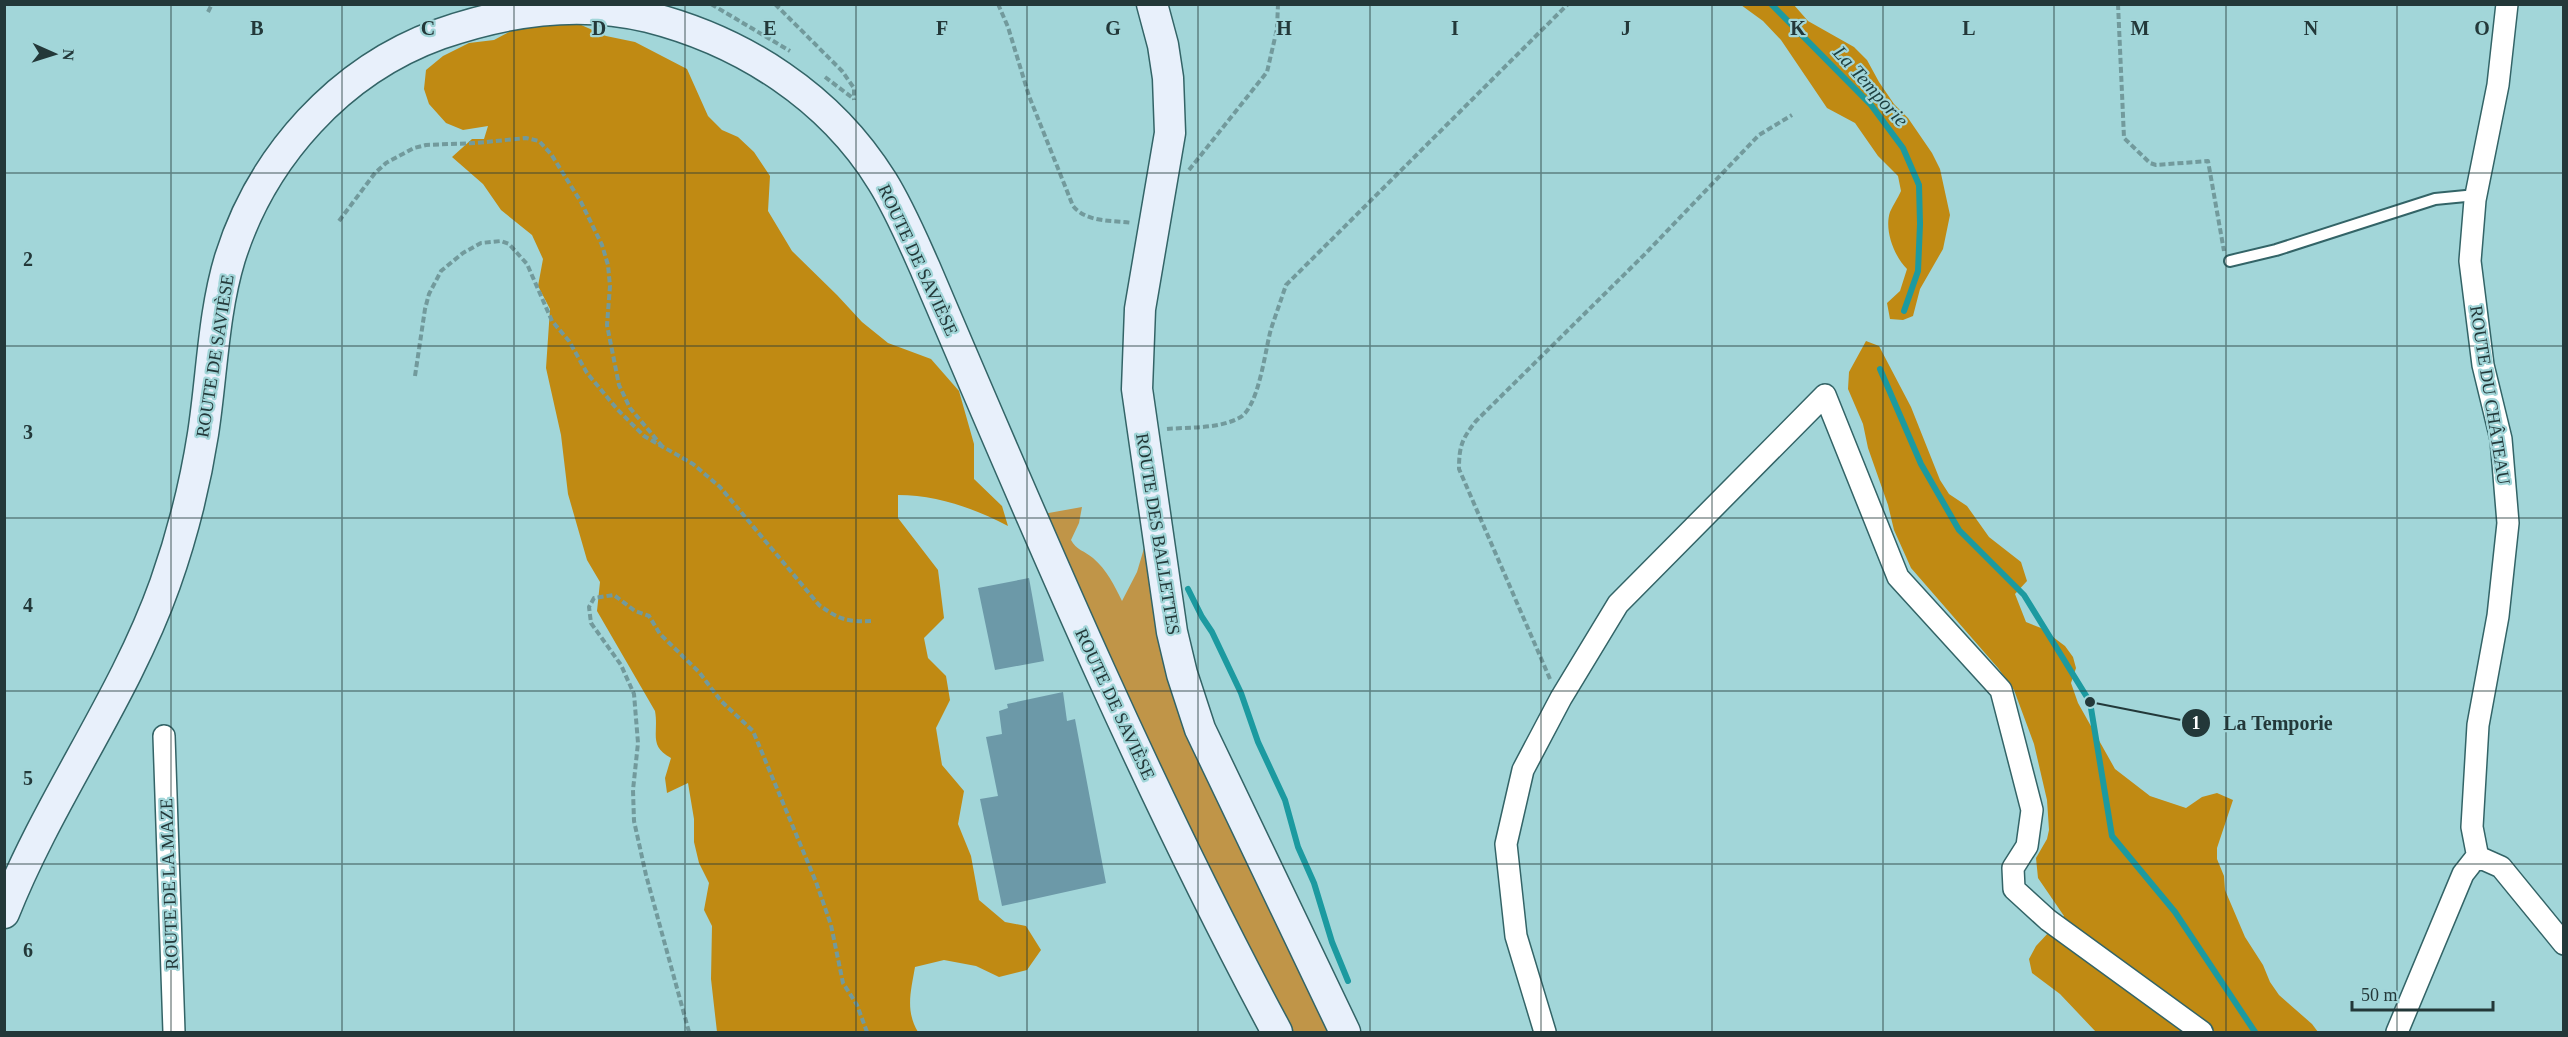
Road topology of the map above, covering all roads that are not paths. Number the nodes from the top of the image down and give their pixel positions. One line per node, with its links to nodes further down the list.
1 (1152, 4): 11 (street, ROUTE DES BALLETTES)
2 (2507, 4): 3 (street, ROUTE DU CHÂTEAU)
3 (2476, 195): 4 (lane); 6 (street, ROUTE DU CHÂTEAU)
4 (2230, 261)
5 (165, 736): 9 (street, ROUTE DE LA MAZE)
6 (2478, 858): 8 (street); 14 (street)
7 (4, 913): 10 (street, ROUTE DE SAVIÈSE)
8 (2564, 944)
9 (174, 1032)
10 (1276, 1032)
11 (1345, 1032)
12 (1545, 1032): 13 (street)
13 (2202, 1032)
14 (2397, 1032)

